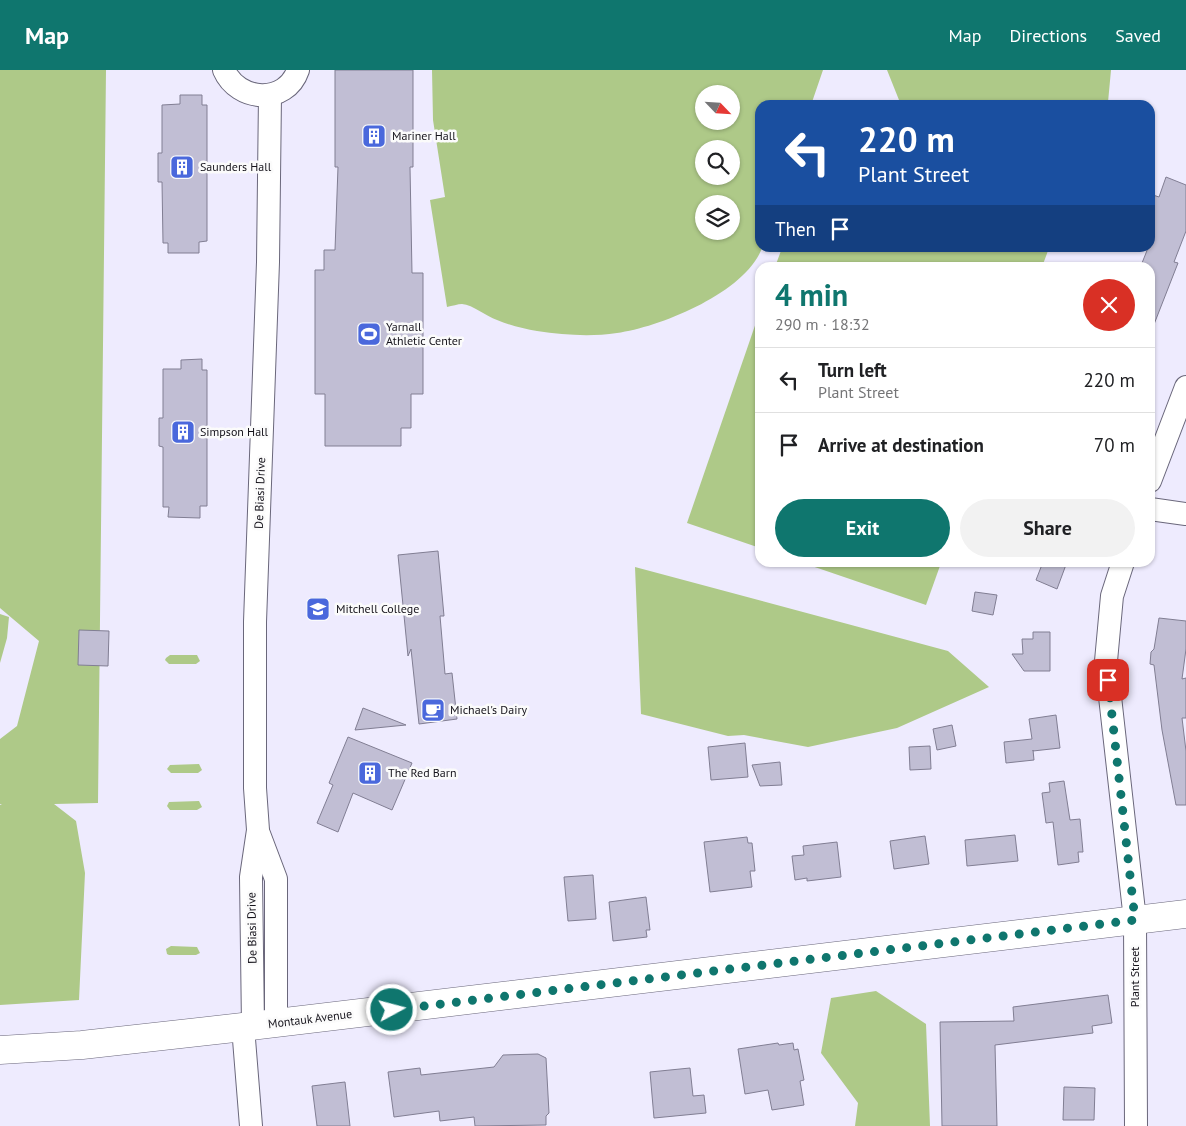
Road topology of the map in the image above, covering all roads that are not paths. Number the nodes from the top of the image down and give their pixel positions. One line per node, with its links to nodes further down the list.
1 (224, 70): 3 (street)
2 (298, 70): 3 (street)
3 (270, 95): 11 (street, De Biasi Drive)
4 (1186, 387): 5 (street)
5 (1155, 468)
6 (1155, 510): 7 (street)
7 (1186, 514)
8 (1121, 567): 10 (street, Plant Street)
9 (1186, 914): 10 (street, Montauk Avenue)
10 (1135, 920): 11 (street, Montauk Avenue); 14 (street, Plant Street)
11 (257, 1025): 12 (street, Montauk Avenue); 13 (street, De Biasi Drive)
12 (0, 1050)
13 (251, 1126)
14 (1136, 1126)

